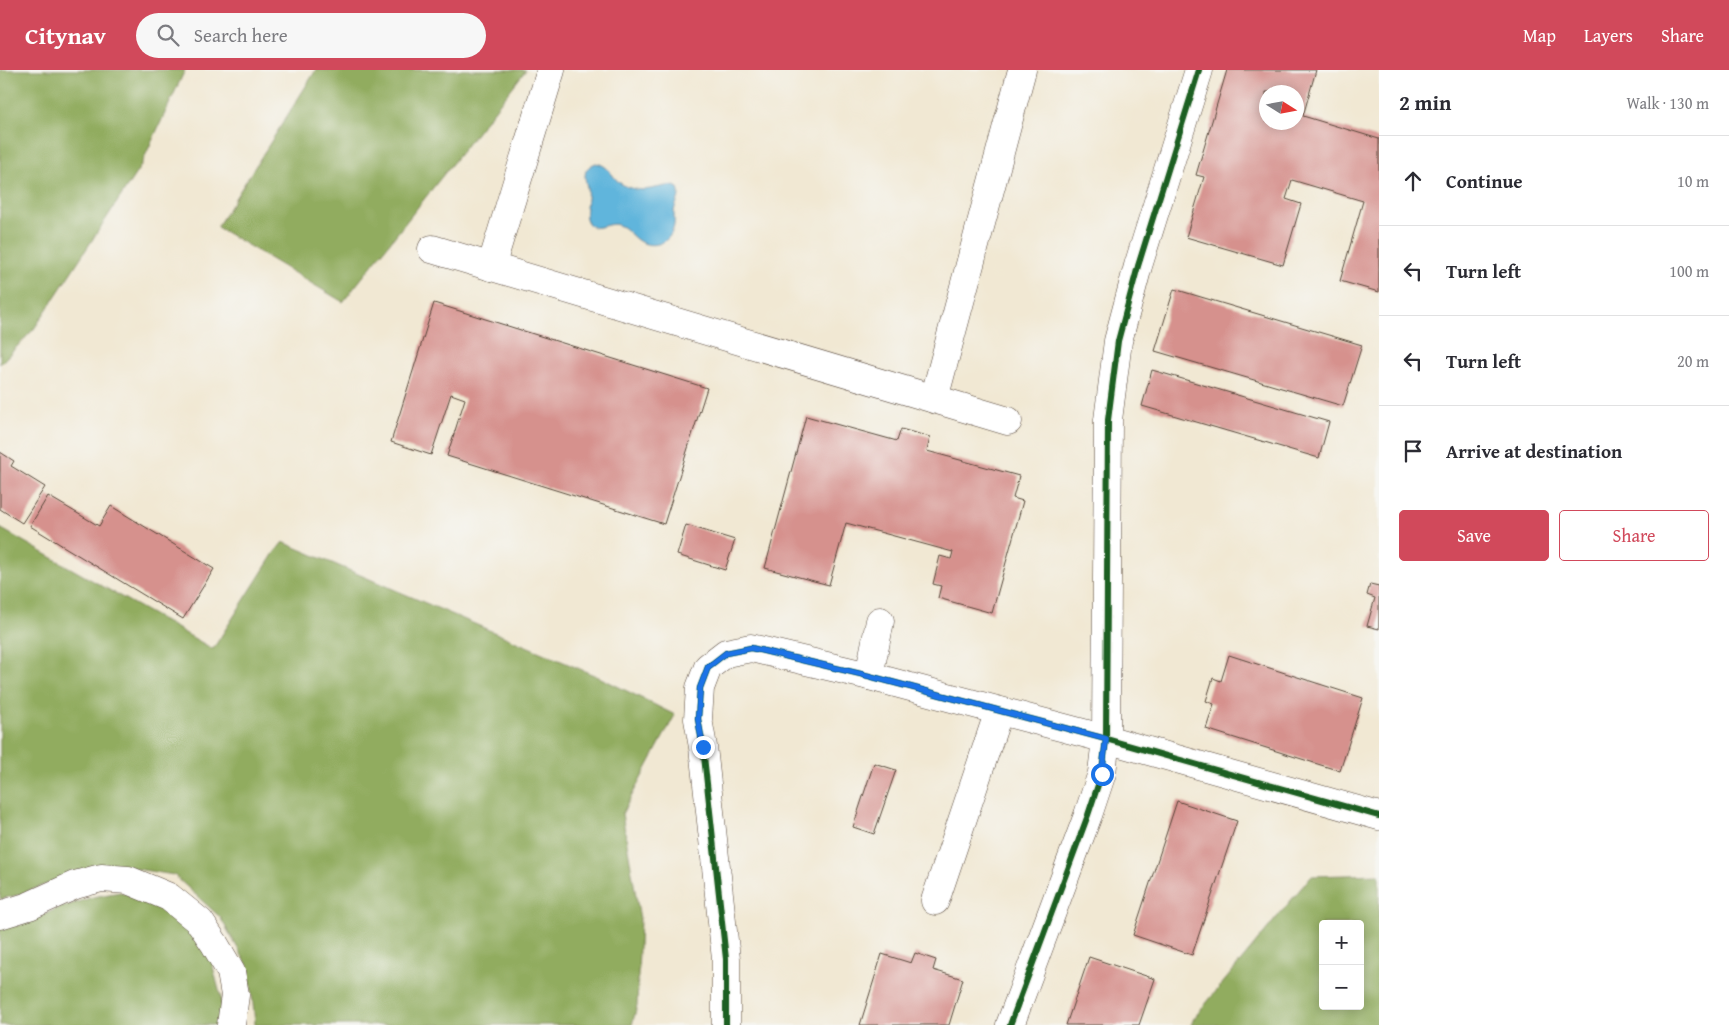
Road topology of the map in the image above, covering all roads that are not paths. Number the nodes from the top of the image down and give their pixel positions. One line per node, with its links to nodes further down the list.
1 (551, 70): 5 (street)
2 (1022, 70): 6 (street)
3 (1200, 70): 11 (street)
4 (432, 249): 5 (street)
5 (491, 267): 6 (street)
6 (934, 399): 7 (street)
7 (1008, 421)
8 (880, 620): 9 (street)
9 (869, 676): 10 (street); 16 (street)
10 (999, 710): 11 (street); 13 (street)
11 (1106, 739): 12 (street); 17 (street)
12 (1379, 816)
13 (935, 901)
14 (0, 915): 15 (street)
15 (230, 1025)
16 (726, 1025)
17 (1010, 1025)

